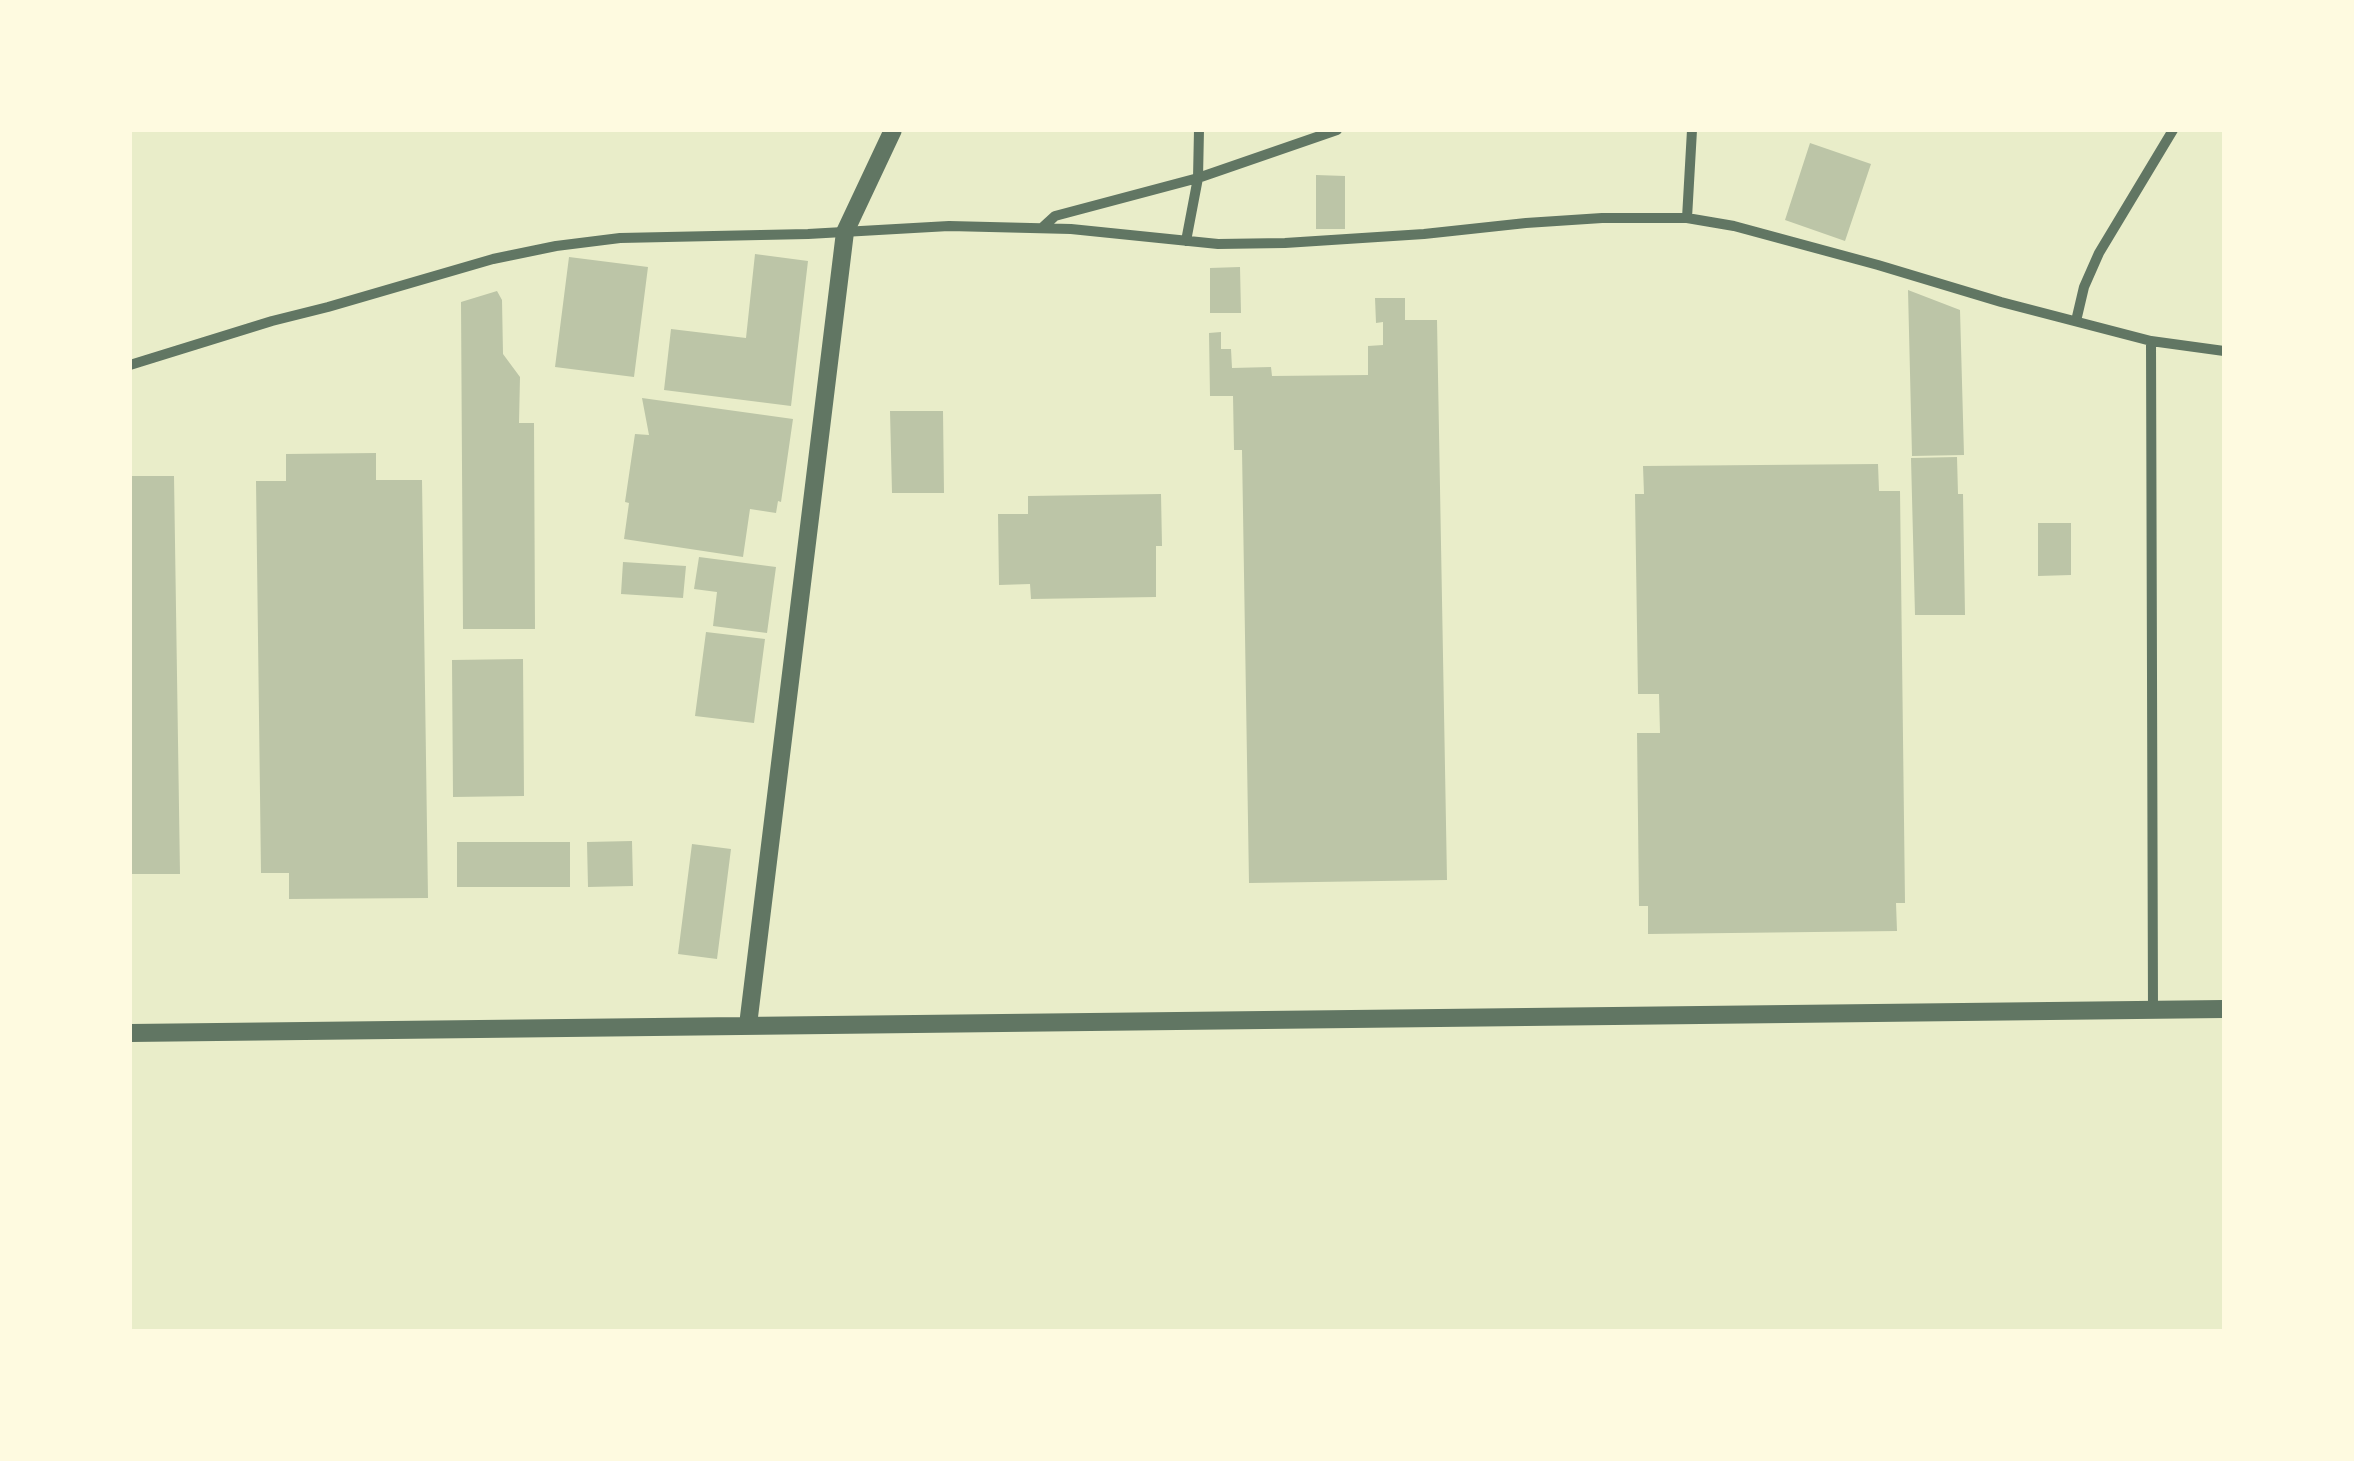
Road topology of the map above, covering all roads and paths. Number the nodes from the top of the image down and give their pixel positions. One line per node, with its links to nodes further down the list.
1 (893, 130): 9 (street)
2 (1199, 130): 6 (street)
3 (1336, 130): 6 (street)
4 (1692, 130): 7 (street)
5 (2173, 130): 11 (street)
6 (1198, 178): 8 (street); 10 (street)
7 (1687, 218): 10 (street); 11 (street)
8 (1043, 228): 9 (street); 10 (street)
9 (845, 232): 14 (street); 17 (street)
10 (1186, 241)
11 (2076, 320): 12 (street)
12 (2151, 341): 13 (street); 16 (street)
13 (2224, 351)
14 (130, 365)
15 (2224, 1009): 16 (street)
16 (2153, 1010): 17 (street)
17 (748, 1025): 18 (street)
18 (130, 1034)

